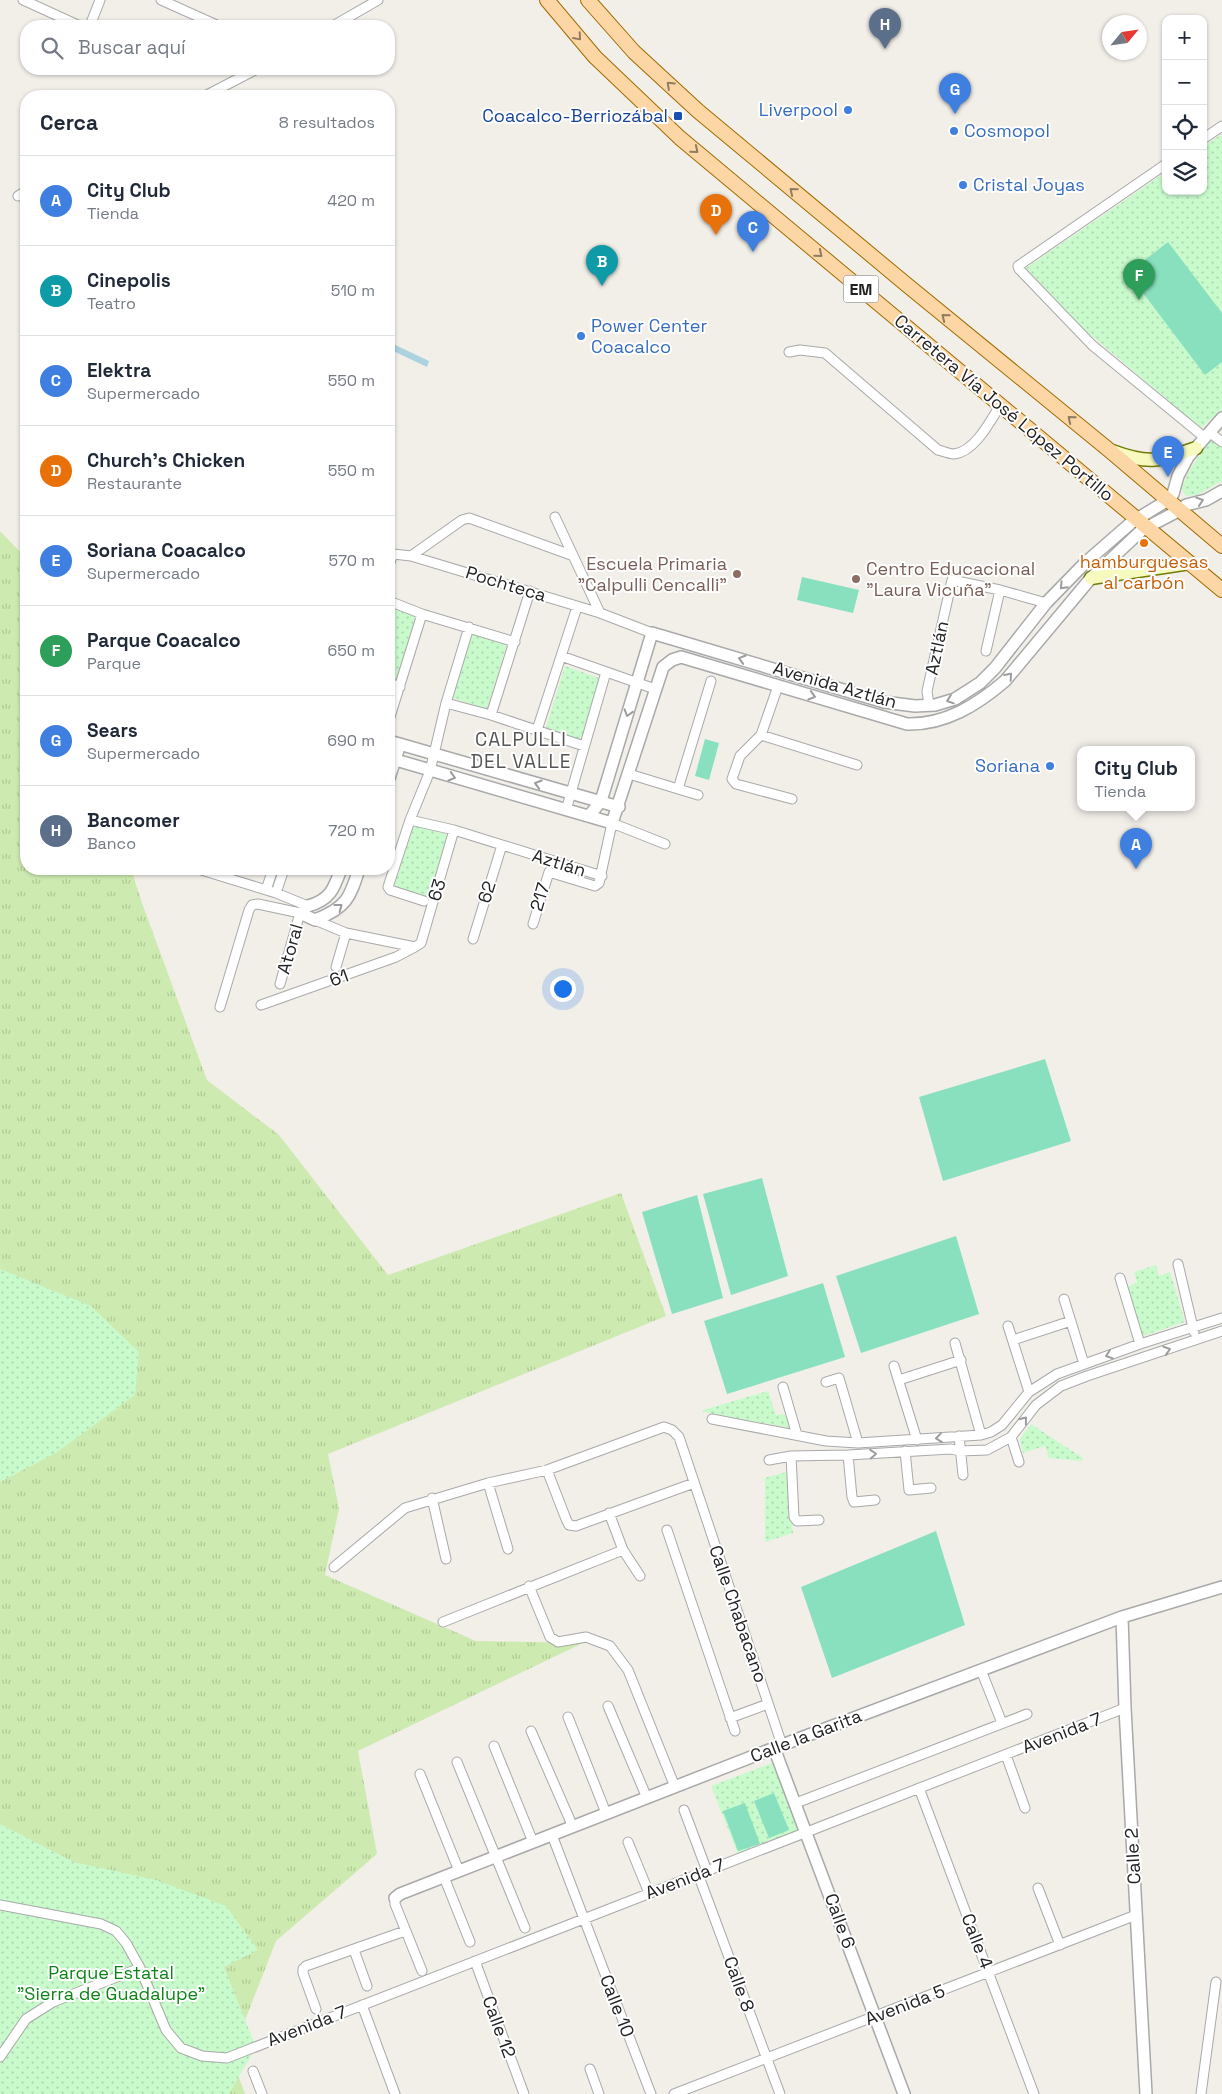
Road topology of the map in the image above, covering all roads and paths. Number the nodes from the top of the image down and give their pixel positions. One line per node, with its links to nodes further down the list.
1 (22, 0): 7 (street)
2 (100, 0): 8 (street)
3 (161, 0): 9 (street)
4 (378, 0): 10 (street)
5 (546, 0): 17 (main road, Carretera Vía José López Portillo / EM, one-way to 17)
6 (588, 0): 22 (main road, Carretera Vía José López Portillo / EM, one-way to 6)
7 (67, 20)
8 (92, 20)
9 (206, 20)
10 (343, 20)
11 (245, 75): 12 (street)
12 (217, 90)
13 (1222, 126): 14 (street)
14 (1207, 135)
15 (1162, 167): 19 (street)
16 (789, 352): 17 (street)
17 (1001, 404): 27 (main road, Carretera Vía José López Portillo / EM)
18 (1222, 418): 19 (street)
19 (1206, 435): 20 (street); 21 (street)
20 (1222, 442)
21 (1196, 448): 22 (main road); 24 (street)
22 (1109, 450): 24 (main road, Carretera Vía José López Portillo / EM)
23 (1222, 491): 25 (street, one-way to 23)
24 (1171, 497): 25 (main road, Carretera Vía José López Portillo / EM); 27 (street, Avenida Aztlán)
25 (1180, 510): 27 (street); 28 (main road, Carretera Vía José López Portillo / EM)
26 (554, 517): 30 (street)
27 (1143, 523): 32 (main road, Carretera Vía José López Portillo / EM); 33 (street, Avenida Aztlán); 34 (street, Avenida Aztlán)
28 (1222, 546)
29 (395, 554): 31 (street, Pochteca)
30 (572, 554): 31 (street); 42 (street)
31 (411, 556): 37 (street, Pochteca)
32 (1190, 563): 34 (main road); 36 (main road, Carretera Vía José López Portillo / EM)
33 (1080, 568): 34 (street); 39 (street, Avenida Aztlán, one-way to 39)
34 (1091, 578): 55 (street, Avenida Aztlán, one-way to 34)
35 (1000, 590): 39 (street, Aztlán); 47 (street); 59 (street, Aztlán)
36 (1222, 590)
37 (530, 591): 40 (street, Pochteca); 45 (street)
38 (395, 603): 41 (street)
39 (1046, 603): 59 (street, Avenida Aztlán, one-way to 59)
40 (576, 607): 42 (street, Pochteca); 48 (street)
41 (422, 614): 43 (street); 54 (street)
42 (600, 614): 44 (street, Pochteca)
43 (469, 627): 45 (street); 58 (street)
44 (652, 633): 46 (street, Avenida Aztlán); 52 (street)
45 (515, 642): 60 (street)
46 (704, 648): 49 (street); 59 (street, Avenida Aztlán, one-way to 46)
47 (986, 651)
48 (561, 656): 50 (street); 61 (street)
49 (699, 662): 55 (street, Avenida Aztlán); 56 (street, Avenida Aztlán)
50 (606, 672): 52 (street); 64 (street)
51 (711, 681): 70 (street)
52 (637, 682): 56 (street); 74 (street, one-way to 74)
53 (395, 685): 54 (street)
54 (400, 686): 57 (street)
55 (778, 686): 62 (street)
56 (655, 689): 69 (street, Avenida Aztlán)
57 (395, 701)
58 (446, 703): 60 (street); 65 (street)
59 (930, 705)
60 (492, 715): 61 (street)
61 (538, 730): 64 (street)
62 (761, 736): 67 (street); 73 (street)
63 (395, 742): 65 (street)
64 (584, 746): 71 (street)
65 (435, 754): 68 (street); 71 (street, one-way to 65)
66 (395, 760): 68 (street)
67 (857, 765)
68 (430, 771): 76 (street, one-way to 76); 78 (street)
69 (629, 774): 70 (street); 75 (street, Avenida Aztlán)
70 (678, 789): 72 (street)
71 (570, 793): 74 (street); 76 (street)
72 (698, 795)
73 (792, 799)
74 (601, 801): 75 (street); 77 (street)
75 (619, 807): 79 (street, Avenida Aztlán)
76 (566, 810): 77 (street)
77 (589, 816): 79 (street)
78 (410, 820): 80 (street, Aztlán); 83 (street)
79 (612, 824): 81 (street); 90 (street, Aztlán)
80 (454, 830): 82 (street, Aztlán); 99 (street, 63)
81 (665, 844)
82 (502, 845): 90 (street, Aztlán); 98 (street, 62)
83 (395, 867)
84 (220, 875): 91 (street)
85 (271, 875): 91 (street)
86 (282, 875): 92 (street)
87 (339, 875): 94 (street)
88 (357, 875): 95 (street, one-way to 88)
89 (392, 875): 93 (street)
90 (602, 876): 96 (street, 217)
91 (266, 890): 92 (street)
92 (276, 893): 94 (street)
93 (424, 901)
94 (304, 910): 95 (street); 101 (street, Atoral); 103 (street)
95 (316, 920): 97 (street, Atoral)
96 (533, 924)
97 (346, 933): 99 (street, Atoral); 100 (street)
98 (472, 939)
99 (415, 947): 102 (street, 61)
100 (336, 967)
101 (280, 984)
102 (261, 1005)
103 (220, 1007)
104 (1178, 1264): 110 (street)
105 (1120, 1278): 115 (street)
106 (1064, 1299): 108 (street)
107 (1222, 1318): 110 (street)
108 (1071, 1321): 112 (street); 117 (street)
109 (1008, 1326): 112 (street)
110 (1192, 1327): 113 (street); 115 (street)
111 (1222, 1331): 113 (street)
112 (1013, 1340): 122 (street)
113 (1197, 1340): 127 (street, one-way to 113)
114 (955, 1343): 116 (street)
115 (1140, 1344): 117 (street, one-way to 117)
116 (960, 1360): 119 (street); 125 (street)
117 (1084, 1364): 122 (street)
118 (894, 1366): 119 (street)
119 (899, 1380): 128 (street)
120 (826, 1382): 130 (street)
121 (783, 1387): 124 (street)
122 (1029, 1392): 125 (street)
123 (712, 1419): 124 (street)
124 (797, 1434): 129 (street)
125 (981, 1434): 126 (street)
126 (959, 1436): 128 (street, one-way to 128); 132 (street)
127 (1010, 1437): 132 (street); 137 (street)
128 (917, 1440): 130 (street)
129 (826, 1441): 130 (street); 133 (street)
130 (858, 1444)
131 (905, 1451): 132 (street); 134 (street, one-way to 131); 142 (street)
132 (960, 1451): 139 (street)
133 (825, 1455): 134 (street); 135 (street)
134 (848, 1455): 144 (street)
135 (791, 1456): 136 (street); 146 (street)
136 (770, 1460)
137 (1019, 1462)
138 (547, 1470): 140 (street); 141 (street, Calle Chabacano); 145 (street)
139 (963, 1475)
140 (488, 1482): 143 (street); 148 (street)
141 (694, 1483): 145 (street); 158 (street, Calle Chabacano)
142 (931, 1488)
143 (432, 1498): 150 (street); 151 (street)
144 (875, 1500)
145 (609, 1513): 149 (street)
146 (819, 1520)
147 (667, 1530): 163 (street)
148 (508, 1550)
149 (622, 1550): 152 (street); 153 (street)
150 (446, 1558)
151 (334, 1567)
152 (640, 1576)
153 (529, 1586): 156 (street); 172 (street)
154 (1222, 1587): 155 (street, Calle la Garita)
155 (1122, 1617): 157 (street, Calle la Garita); 160 (street, Calle 2)
156 (443, 1622)
157 (981, 1670): 164 (street); 168 (street, Calle la Garita)
158 (768, 1704): 163 (street); 168 (street, Calle Chabacano)
159 (608, 1706): 174 (street)
160 (1125, 1708): 169 (street, Avenida 7); 192 (street, Calle 2)
161 (1027, 1714): 164 (street)
162 (568, 1718): 178 (street)
163 (730, 1718): 166 (street)
164 (1002, 1723): 175 (street)
165 (531, 1731): 179 (street)
166 (735, 1731)
167 (494, 1746): 182 (street)
168 (778, 1746): 172 (street, Calle la Garita); 175 (street, Calle 6)
169 (1006, 1755): 173 (street, Avenida 7); 176 (street)
170 (457, 1762): 184 (street)
171 (420, 1774): 185 (street)
172 (675, 1786): 174 (street, Calle la Garita)
173 (919, 1788): 180 (street, Avenida 7); 202 (street, Calle 4)
174 (647, 1798): 178 (street, Calle la Garita)
175 (796, 1803): 180 (street, Calle 6)
176 (1025, 1808)
177 (684, 1810): 186 (street, Calle 8)
178 (606, 1814): 179 (street, Calle la Garita)
179 (573, 1826): 181 (street, Calle la Garita)
180 (807, 1832): 186 (street, Avenida 7); 207 (street, Calle 6)
181 (552, 1835): 182 (street, Calle la Garita); 193 (street, Calle 10)
182 (533, 1842): 184 (street, Calle la Garita)
183 (628, 1842): 189 (street)
184 (496, 1856): 185 (street, Calle la Garita); 194 (street)
185 (459, 1871): 187 (street, Calle la Garita)
186 (702, 1873): 189 (street, Avenida 7); 209 (street, Calle 8)
187 (444, 1877): 190 (street, Calle la Garita); 196 (street)
188 (1038, 1888): 197 (street)
189 (650, 1893): 193 (street, Avenida 7)
190 (395, 1898): 195 (street)
191 (0, 1905): 200 (street, Avenida 7)
192 (1136, 1915): 197 (street, Avenida 5); 221 (street, Calle 2)
193 (584, 1918): 199 (street, Avenida 7); 216 (street, Calle 10)
194 (526, 1928)
195 (405, 1931): 198 (street); 201 (street)
196 (470, 1942)
197 (1060, 1945): 202 (street, Avenida 5)
198 (354, 1950): 204 (street); 206 (street)
199 (475, 1961): 205 (street, Avenida 7); 214 (street, Calle 12)
200 (140, 1968): 205 (street, Avenida 7); 208 (street)
201 (422, 1972)
202 (988, 1972): 207 (street, Avenida 5); 220 (street, Calle 4)
203 (1216, 1982): 222 (street)
204 (367, 1986)
205 (362, 2005): 213 (street)
206 (316, 2009)
207 (875, 2016): 209 (street, Avenida 5); 219 (street, Calle 6)
208 (0, 2056)
209 (766, 2058): 217 (street, Avenida 5); 218 (street, Calle 8)
210 (590, 2069): 215 (street)
211 (253, 2072): 212 (street)
212 (262, 2094)
213 (395, 2094)
214 (524, 2094)
215 (599, 2094)
216 (651, 2094)
217 (674, 2094)
218 (780, 2094)
219 (904, 2094)
220 (1034, 2094)
221 (1146, 2094)
222 (1201, 2094)

